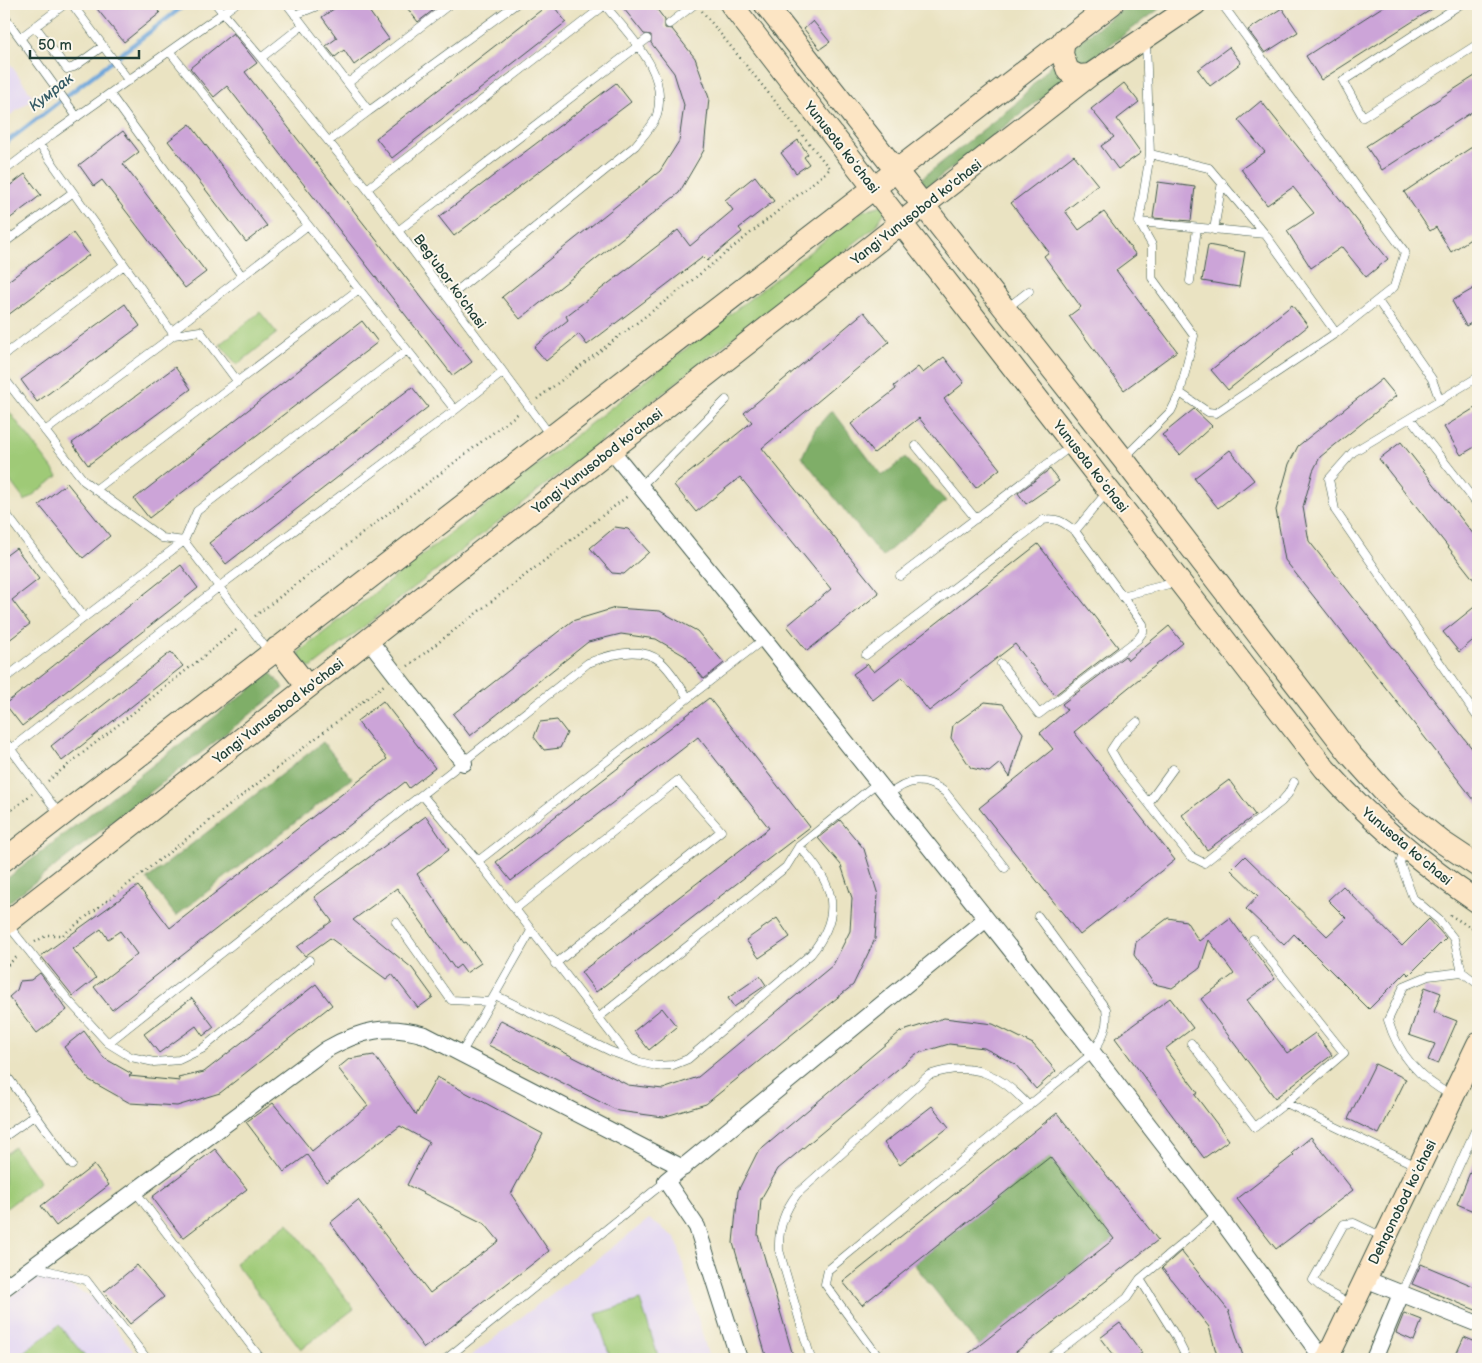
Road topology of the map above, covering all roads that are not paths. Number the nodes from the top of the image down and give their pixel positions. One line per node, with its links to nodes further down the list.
1 (65, 4): 22 (lane)
2 (72, 4): 28 (lane)
3 (216, 4): 17 (lane, Beg'ubor ko'chasi)
4 (235, 4): 17 (lane)
5 (287, 4): 18 (lane)
6 (322, 4): 18 (lane)
7 (450, 4): 34 (lane)
8 (516, 4): 36 (lane)
9 (604, 4): 29 (lane); 45 (lane)
10 (696, 4): 20 (lane)
11 (731, 4): 44 (main road, Yunusota koʻchasi)
12 (765, 4): 41 (main road, Yunusota koʻchasi)
13 (1112, 4): 26 (main road)
14 (1195, 4): 23 (main road, Yangi Yunusobod ko'chasi)
15 (1222, 4): 62 (lane)
16 (1461, 4): 27 (lane)
17 (223, 13): 30 (lane); 31 (lane, Beg'ubor ko'chasi)
18 (296, 15): 21 (lane)
19 (4, 16): 24 (lane)
20 (669, 24)
21 (303, 25): 31 (lane); 34 (lane)
22 (35, 26): 24 (lane); 28 (lane)
23 (1146, 36): 32 (main road, Yangi Yunusobod ko'chasi); 40 (lane)
24 (20, 38): 37 (lane)
25 (647, 39): 29 (lane)
26 (1064, 39): 32 (main road); 41 (main road)
27 (1478, 44)
28 (103, 46): 33 (lane)
29 (638, 46): 53 (lane); 61 (lane)
30 (170, 52): 33 (lane); 50 (lane)
31 (261, 58): 38 (lane, Beg'ubor ko'chasi)
32 (1090, 75): 47 (main road, Yangi Yunusobod ko'chasi)
33 (129, 81): 35 (lane)
34 (348, 83): 36 (lane)
35 (110, 94): 37 (lane); 57 (lane)
36 (369, 112): 38 (lane)
37 (77, 117): 39 (lane)
38 (329, 141): 45 (lane, Beg'ubor ko'chasi)
39 (39, 144): 42 (lane); 46 (lane)
40 (1150, 154): 43 (lane); 48 (lane)
41 (896, 169): 44 (main road); 47 (main road, Yunusota koʻchasi)
42 (4, 172)
43 (1222, 182): 52 (lane); 54 (lane)
44 (873, 186): 49 (main road, Yunusota koʻchasi); 78 (main road)
45 (367, 189): 53 (lane, Beg'ubor ko'chasi)
46 (72, 193): 55 (lane); 56 (lane)
47 (924, 205): 49 (main road, Yangi Yunusobod ko'chasi); 63 (main road, Yunusota koʻchasi)
48 (1139, 222): 51 (lane); 72 (lane)
49 (901, 223): 79 (main road, Yunusota koʻchasi); 81 (main road, Yangi Yunusobod ko'chasi)
50 (308, 225): 57 (lane); 59 (lane)
51 (1197, 228): 52 (lane); 58 (lane)
52 (1214, 230): 54 (lane)
53 (398, 231): 61 (lane, Beg'ubor ko'chasi)
54 (1265, 234): 65 (lane)
55 (4, 243)
56 (124, 265): 64 (lane); 67 (lane)
57 (242, 276): 64 (lane)
58 (1190, 281)
59 (359, 289): 66 (lane); 71 (lane)
60 (1029, 291): 63 (lane)
61 (448, 298): 68 (lane, Beg'ubor ko'chasi)
62 (1378, 301): 65 (lane); 74 (lane)
63 (1005, 309): 82 (main road, Yunusota koʻchasi)
64 (173, 333): 71 (lane); 77 (lane)
65 (1336, 333): 72 (lane)
66 (407, 350): 75 (lane); 92 (lane)
67 (4, 355)
68 (502, 373): 75 (lane); 78 (lane, Beg'ubor ko'chasi)
69 (1478, 377): 74 (lane)
70 (4, 378): 77 (lane)
71 (238, 382): 84 (lane)
72 (1180, 393): 82 (lane)
73 (726, 400): 83 (lane)
74 (1440, 400): 76 (lane)
75 (455, 410): 95 (lane)
76 (1410, 418): 86 (lane); 106 (lane)
77 (45, 432): 84 (lane)
78 (551, 436): 100 (main road)
79 (1074, 444): 85 (main road, Yunusota koʻchasi); 88 (lane)
80 (916, 446): 88 (lane)
81 (611, 450): 83 (street); 99 (main road, Yangi Yunusobod ko'chasi)
82 (1123, 459): 121 (main road, Yunusota koʻchasi)
83 (640, 487): 98 (street)
84 (95, 490): 92 (lane)
85 (1110, 490): 91 (lane); 94 (main road, Yunusota koʻchasi)
86 (1478, 505)
87 (4, 511): 89 (lane)
88 (976, 519): 93 (lane)
89 (11, 520): 90 (lane); 97 (lane)
90 (4, 526)
91 (1075, 531): 96 (lane); 101 (lane)
92 (184, 541): 95 (lane); 97 (lane)
93 (900, 576)
94 (1181, 581): 96 (lane); 118 (main road, Yunusota koʻchasi)
95 (220, 586): 100 (lane); 109 (lane)
96 (1122, 596): 102 (lane)
97 (84, 618): 103 (lane)
98 (764, 639): 105 (lane); 113 (street)
99 (369, 640): 104 (main road, Yangi Yunusobod ko'chasi); 110 (street)
100 (274, 650): 104 (main road); 116 (main road)
101 (866, 655)
102 (1001, 664)
103 (4, 679)
104 (308, 687): 128 (main road, Yangi Yunusobod ko'chasi)
105 (688, 698): 110 (lane); 120 (lane)
106 (1478, 718)
107 (1137, 722): 115 (lane)
108 (4, 740): 109 (lane)
109 (7, 751): 116 (lane)
110 (464, 763): 114 (lane)
111 (1173, 769): 115 (lane)
112 (1294, 782): 115 (lane)
113 (882, 789): 117 (lane); 122 (lane); 126 (street)
114 (423, 796): 120 (lane); 137 (lane)
115 (1149, 802)
116 (61, 816): 119 (main road)
117 (800, 846): 136 (lane); 142 (lane)
118 (1404, 847): 123 (main road, Yunusota koʻchasi); 133 (lane)
119 (4, 860)
120 (478, 861): 124 (lane)
121 (1478, 866)
122 (1005, 868)
123 (1478, 902)
124 (515, 909): 129 (lane); 132 (lane)
125 (1038, 916): 140 (lane)
126 (986, 919): 140 (street); 152 (street)
127 (396, 922): 135 (lane)
128 (5, 924): 137 (lane)
129 (531, 931): 132 (lane); 135 (lane)
130 (1253, 939): 145 (lane)
131 (309, 960): 137 (lane)
132 (555, 964): 136 (lane)
133 (1462, 972): 134 (lane); 144 (lane)
134 (1478, 984)
135 (493, 998): 141 (lane); 142 (lane)
136 (598, 1018): 142 (lane)
137 (108, 1043)
138 (1191, 1043): 145 (lane)
139 (1478, 1044): 144 (main road, Dehqonobod koʻchasi)
140 (1093, 1053): 146 (lane); 155 (street)
141 (461, 1054): 152 (street); 154 (street)
142 (629, 1057)
143 (4, 1072): 147 (lane)
144 (1453, 1096): 151 (main road, Dehqonobod koʻchasi)
145 (1286, 1103): 151 (lane)
146 (1029, 1106): 168 (lane); 169 (lane)
147 (35, 1115): 149 (lane); 150 (lane)
148 (1478, 1124): 161 (lane)
149 (4, 1137)
150 (72, 1165)
151 (1419, 1167): 156 (main road, Dehqonobod koʻchasi)
152 (683, 1168): 153 (street)
153 (666, 1182): 166 (lane); 167 (street)
154 (134, 1191): 157 (street); 165 (lane)
155 (1217, 1214): 159 (lane); 172 (street)
156 (1385, 1238): 158 (main road, Dehqonobod koʻchasi); 162 (lane)
157 (32, 1266): 160 (street); 164 (lane)
158 (1365, 1278): 161 (street); 162 (main road, Dehqonobod koʻchasi)
159 (1140, 1279): 170 (lane); 171 (lane)
160 (4, 1288)
161 (1401, 1294): 163 (street); 173 (street)
162 (1352, 1305): 172 (main road, Dehqonobod koʻchasi)
163 (1478, 1324)
164 (147, 1359)
165 (261, 1359)
166 (446, 1359)
167 (740, 1359)
168 (811, 1359)
169 (880, 1359)
170 (1048, 1359)
171 (1187, 1359)
172 (1325, 1359)
173 (1374, 1359)

